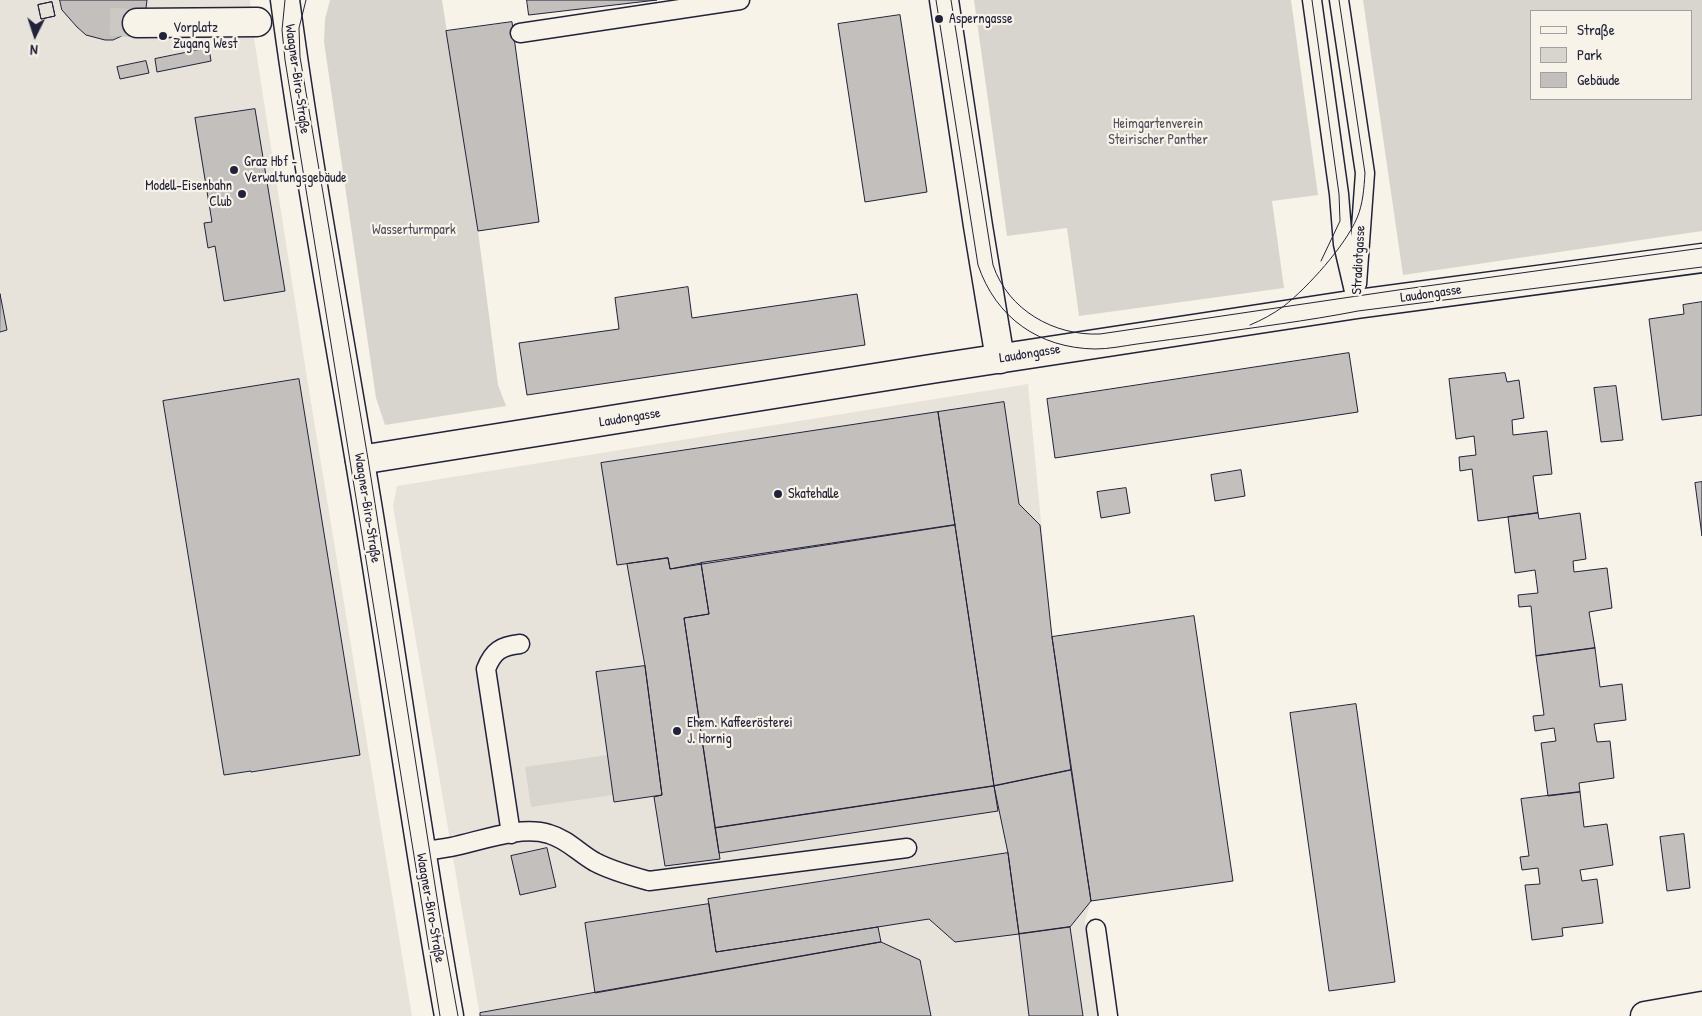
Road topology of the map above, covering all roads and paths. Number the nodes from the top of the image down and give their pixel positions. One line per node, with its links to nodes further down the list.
1 (285, 0): 12 (street, Waagner-Biro-Straße)
2 (740, 0): 8 (lane)
3 (944, 0): 11 (street)
4 (1312, 0): 10 (lane, Stradiotgasse)
5 (1339, 0): 10 (lane, Stradiotgasse)
6 (257, 22): 7 (street)
7 (137, 23)
8 (520, 32)
9 (1702, 258): 10 (street, Laudongasse)
10 (1357, 304): 11 (street, Laudongasse)
11 (1000, 359): 12 (street, Laudongasse)
12 (360, 460): 16 (street, Waagner-Biro-Straße)
13 (520, 644): 14 (lane)
14 (510, 834): 15 (lane); 16 (lane)
15 (907, 848)
16 (420, 851): 19 (street, Waagner-Biro-Straße)
17 (1096, 929): 20 (lane)
18 (1702, 1006): 21 (street)
19 (449, 1016)
20 (1108, 1016)
21 (1645, 1016)

